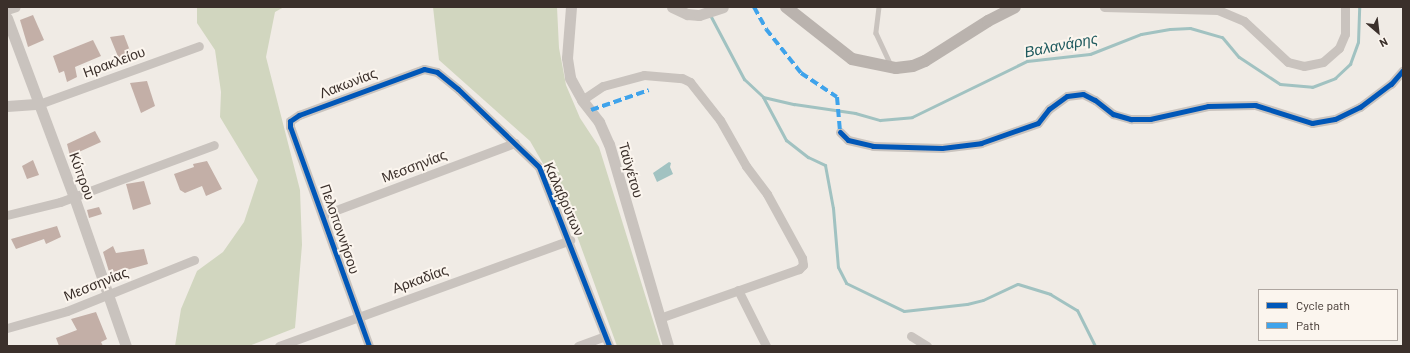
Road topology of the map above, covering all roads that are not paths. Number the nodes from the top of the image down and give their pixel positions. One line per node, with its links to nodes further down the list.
1 (16, 7): 10 (street)
2 (571, 7): 16 (street, Ταϋγέτου)
3 (672, 7): 4 (street)
4 (723, 7)
5 (786, 7): 13 (main road)
6 (879, 7): 13 (lane)
7 (1015, 7): 13 (main road)
8 (1104, 7): 9 (street)
9 (1345, 7)
10 (7, 10)
11 (7, 18): 17 (street, Κύπρου)
12 (199, 46): 17 (street, Ηρακλείου)
13 (892, 68)
14 (1403, 70): 20 (street)
15 (415, 71): 19 (street, Λακωνίας); 21 (street, Καλαβρύτων)
16 (582, 100): 28 (street); 31 (street, Ταϋγέτου)
17 (39, 104): 18 (street); 23 (street, Κύπρου)
18 (7, 106)
19 (290, 120): 25 (street, Πελοποννήσου)
20 (840, 132)
21 (515, 143): 25 (street, Μεσσηνίας); 26 (street, Καλαβρύτων)
22 (214, 145): 23 (street)
23 (74, 197): 24 (street); 29 (street, Κύπρου)
24 (7, 215)
25 (323, 215): 30 (street, Πελοποννήσου)
26 (570, 240): 30 (street, Αρκαδίας); 33 (street, Καλαβρύτων)
27 (194, 260): 29 (street, Μεσσηνίας)
28 (738, 290): 31 (street); 41 (street)
29 (108, 294): 32 (street, Μεσσηνίας); 35 (street, Κύπρου)
30 (358, 316): 36 (street, Αρκαδίας); 37 (street, Πελοποννήσου)
31 (660, 318): 40 (street, Ταϋγέτου)
32 (7, 328)
33 (605, 336): 38 (street); 39 (street, Καλαβρύτων)
34 (911, 336): 42 (street)
35 (126, 346)
36 (279, 346)
37 (369, 346)
38 (578, 346)
39 (609, 346)
40 (668, 346)
41 (766, 346)
42 (927, 346)

